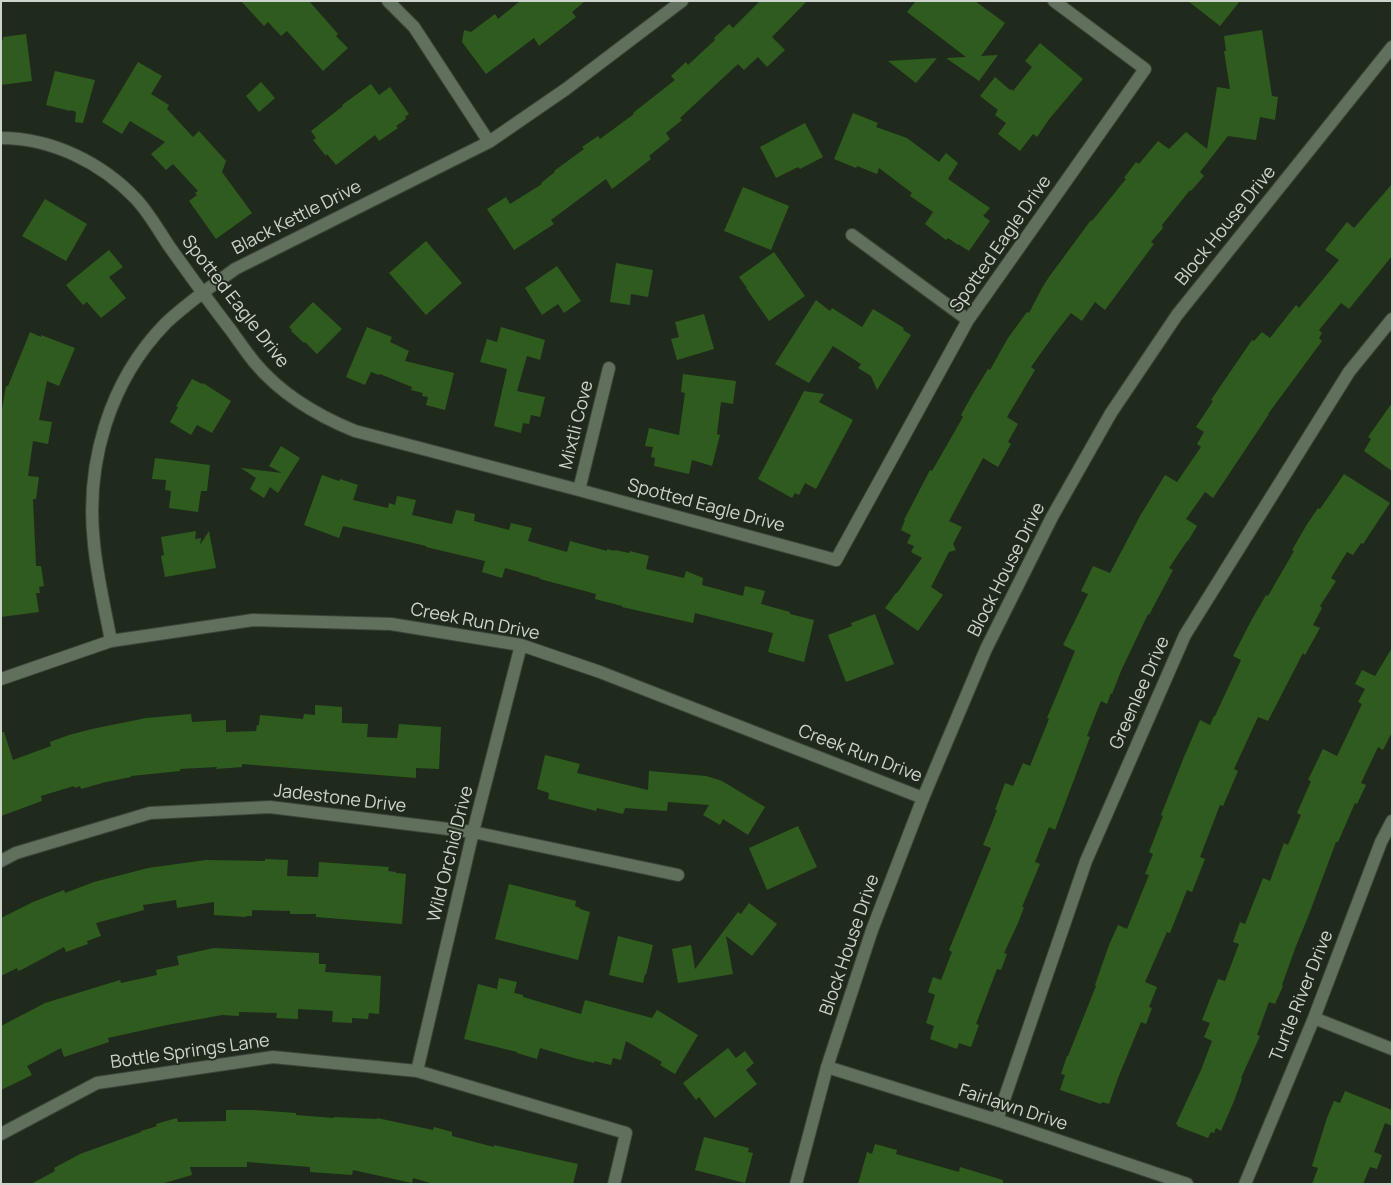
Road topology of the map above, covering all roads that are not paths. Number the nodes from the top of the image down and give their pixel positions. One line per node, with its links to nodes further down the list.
1 (388, 1): 8 (street)
2 (682, 1): 8 (street, Black Kettle Drive)
3 (1054, 1): 12 (street, Spotted Eagle Drive)
4 (1392, 47): 5 (street, Block House Drive)
5 (1382, 60): 6 (street); 18 (street, Block House Drive)
6 (1392, 68)
7 (1, 138): 10 (street, Spotted Eagle Drive)
8 (489, 142): 10 (street, Black Kettle Drive)
9 (852, 235): 12 (street)
10 (202, 292): 14 (street, Spotted Eagle Drive); 15 (street, Black Kettle Drive)
11 (1392, 319): 27 (street, Greenlee Drive)
12 (968, 320): 14 (street, Spotted Eagle Drive)
13 (609, 368): 14 (street, Mixtli Cove)
14 (579, 490)
15 (111, 641): 16 (street, Creek Run Drive); 17 (street, Creek Run Drive)
16 (521, 645): 18 (street, Creek Run Drive); 20 (street, Wild Orchid Drive)
17 (1, 679)
18 (923, 798): 25 (street, Block House Drive)
19 (1392, 821): 23 (street, Turtle River Drive)
20 (473, 832): 21 (street, Jadestone Drive); 22 (street, Jadestone Drive); 26 (street, Wild Orchid Drive)
21 (1, 861)
22 (678, 875)
23 (1314, 1018): 24 (street); 32 (street, Turtle River Drive)
24 (1392, 1048)
25 (827, 1068): 27 (street, Fairlawn Drive); 30 (street, Block House Drive)
26 (417, 1071): 28 (street, Bottle Springs Lane); 29 (street, Bottle Springs Lane)
27 (997, 1120): 31 (street, Fairlawn Drive)
28 (1, 1134)
29 (614, 1184)
30 (796, 1184)
31 (1187, 1184)
32 (1245, 1184)

